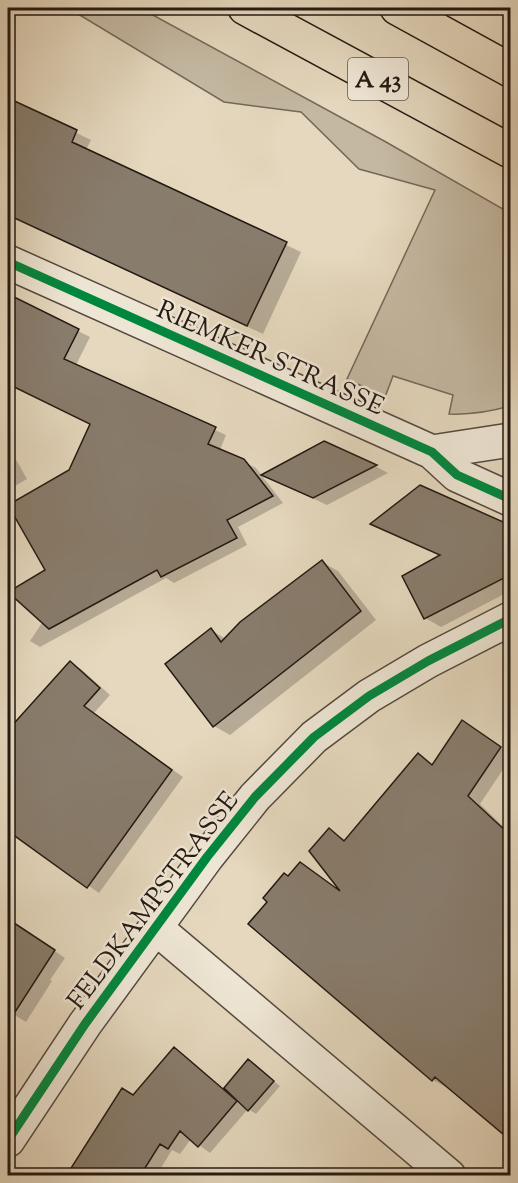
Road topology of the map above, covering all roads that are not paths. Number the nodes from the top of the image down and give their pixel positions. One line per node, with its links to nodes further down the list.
1 (245, 8): 4 (highway, A 43)
2 (397, 8): 3 (highway)
3 (510, 70)
4 (510, 151)
5 (8, 262): 7 (street, RIEMKER STRASSE)
6 (510, 440): 7 (street)
7 (432, 452): 8 (street, RIEMKER STRASSE)
8 (510, 499)
9 (510, 619): 10 (street, FELDKAMPSTRASSE)
10 (156, 928): 11 (street, FELDKAMPSTRASSE); 12 (street, FELDKAMPSTRASSE)
11 (8, 1140)
12 (449, 1176)

